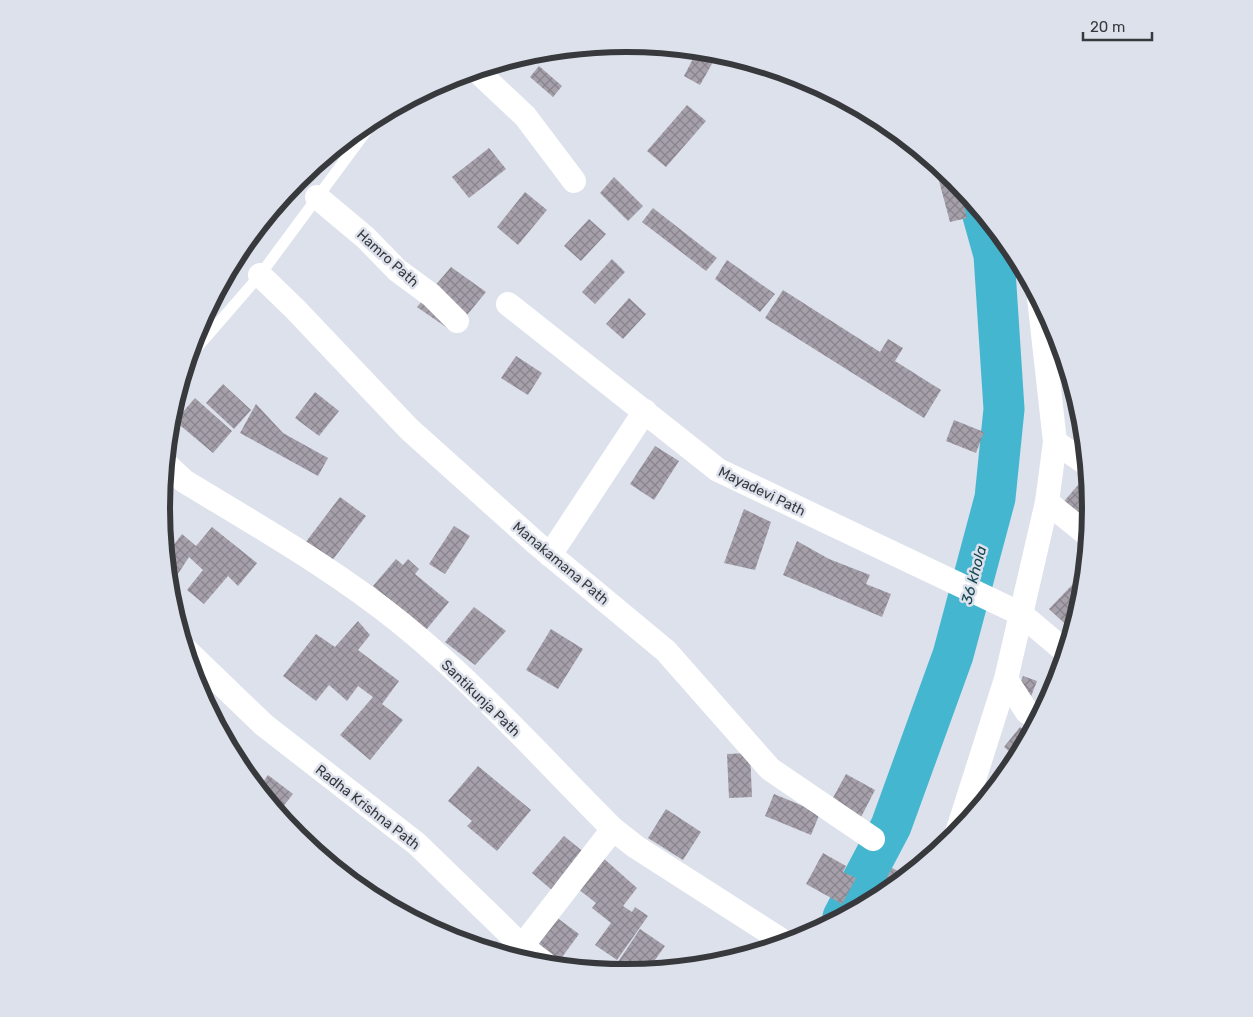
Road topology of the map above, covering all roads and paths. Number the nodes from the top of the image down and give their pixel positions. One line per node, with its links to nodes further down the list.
1 (483, 76): 3 (street)
2 (362, 137): 4 (lane)
3 (574, 181)
4 (318, 197): 5 (lane); 8 (street, Hamro Path)
5 (260, 275): 9 (lane); 16 (street, Manakamana Path)
6 (508, 304): 10 (street, Mayadevi Path)
7 (1041, 320): 11 (street)
8 (457, 321)
9 (202, 342)
10 (645, 411): 16 (street); 17 (street, Mayadevi Path)
11 (1055, 442): 12 (street); 14 (street)
12 (1080, 459)
13 (172, 469): 23 (street, Santikunja Path)
14 (1047, 502): 15 (street); 17 (street)
15 (1082, 531)
16 (550, 555): 24 (street, Manakamana Path)
17 (1021, 614): 18 (street, Mayadevi Path); 20 (street)
18 (1060, 647)
19 (197, 661): 26 (street, Radha Krishna Path)
20 (1006, 680): 21 (street); 22 (street)
21 (1032, 716)
22 (970, 808)
23 (613, 829): 25 (street, Santikunja Path); 26 (street)
24 (873, 839)
25 (778, 938)
26 (522, 946): 27 (street, Radha Krishna Path)
27 (534, 955)

